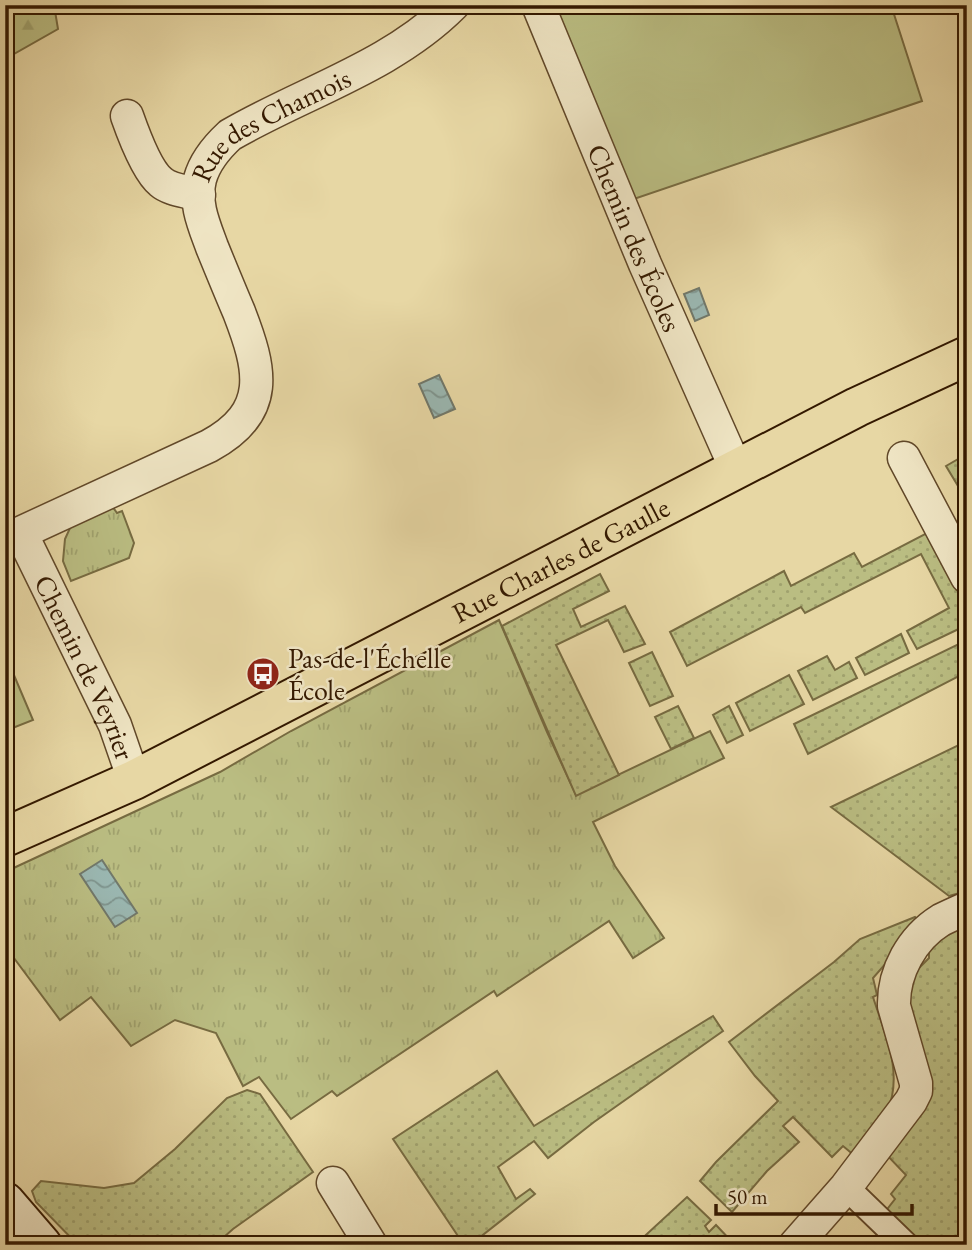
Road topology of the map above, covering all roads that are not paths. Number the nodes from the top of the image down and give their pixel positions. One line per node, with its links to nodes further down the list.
1 (453, 5): 4 (street, Rue des Chamois)
2 (538, 5): 7 (street, Chemin des Écoles)
3 (127, 116): 4 (street)
4 (199, 195): 8 (street, Rue des Chamois)
5 (967, 356): 7 (main road, Rue Charles de Gaulle)
6 (904, 458): 9 (street)
7 (736, 469): 10 (main road, Rue Charles de Gaulle)
8 (13, 536): 10 (street, Chemin de Veyrier)
9 (967, 577)
10 (134, 780): 11 (main road, Rue Charles de Gaulle)
11 (5, 837)
12 (953, 914): 14 (street)
13 (334, 1183): 17 (street)
14 (846, 1187): 18 (street); 19 (street)
15 (5, 1202): 16 (main road)
16 (42, 1245)
17 (371, 1245)
18 (795, 1245)
19 (906, 1245)

